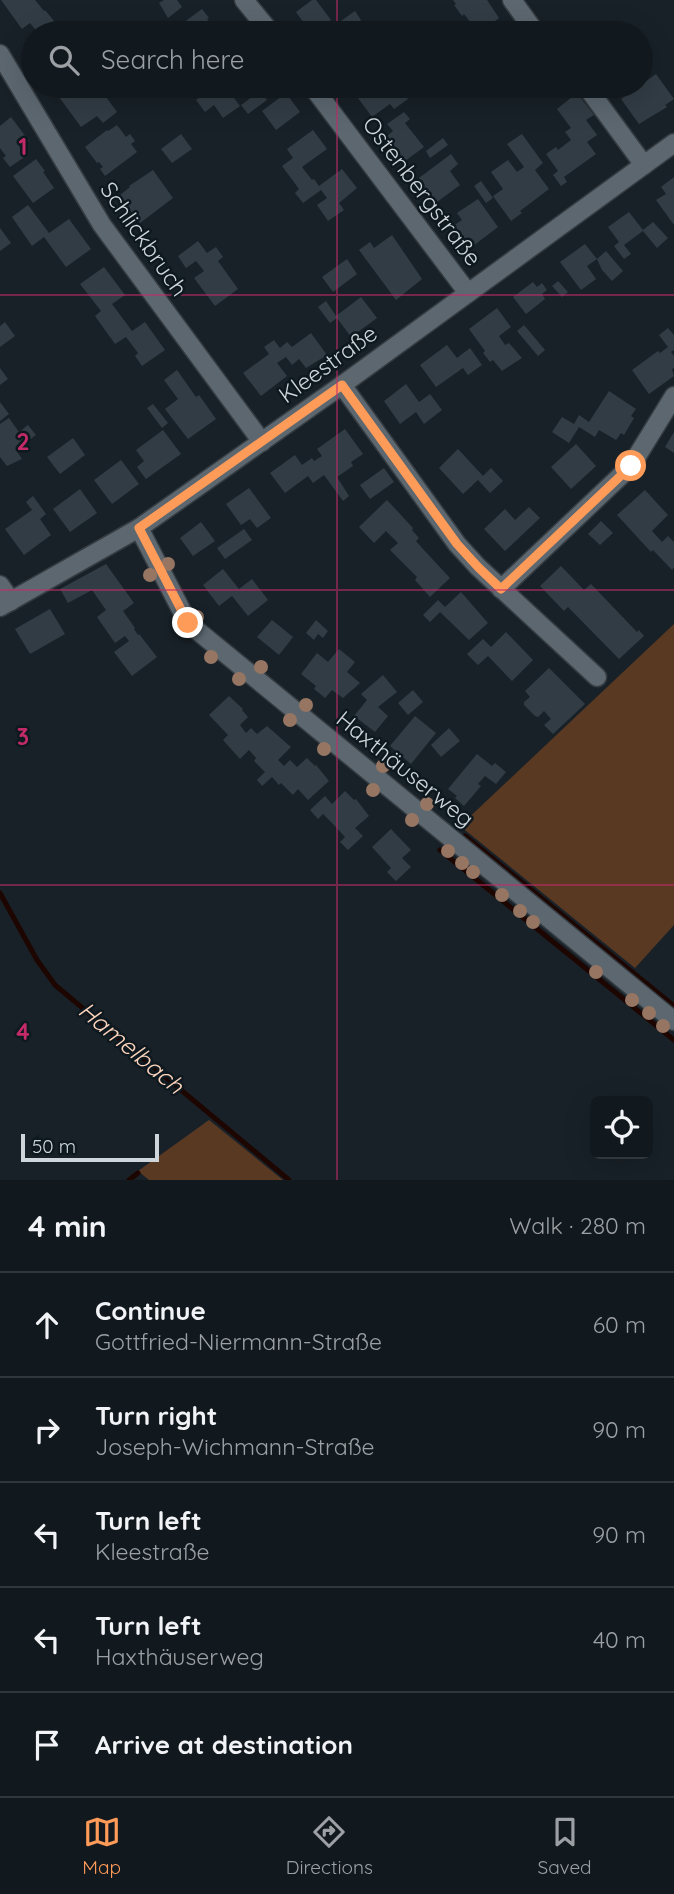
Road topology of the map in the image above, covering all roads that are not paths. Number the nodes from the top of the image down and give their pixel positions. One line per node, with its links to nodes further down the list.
1 (244, 0): 3 (street)
2 (512, 0): 4 (street)
3 (261, 21)
4 (527, 21)
5 (0, 54): 6 (street, Schlickbruch)
6 (21, 89)
7 (26, 98): 15 (street, Schlickbruch)
8 (321, 98): 12 (street, Ostenbergstraße)
9 (595, 98): 11 (street)
10 (674, 143): 11 (street, Kleestraße)
11 (644, 164): 12 (street, Kleestraße)
12 (468, 293): 13 (street, Kleestraße)
13 (342, 385): 15 (street, Kleestraße); 18 (street)
14 (674, 396): 18 (street)
15 (262, 442): 16 (street, Kleestraße)
16 (139, 528): 19 (street, Kleestraße); 21 (street, Haxthäuserweg)
17 (0, 585): 19 (street)
18 (501, 589): 20 (street)
19 (5, 604)
20 (597, 677)
21 (674, 1021)

